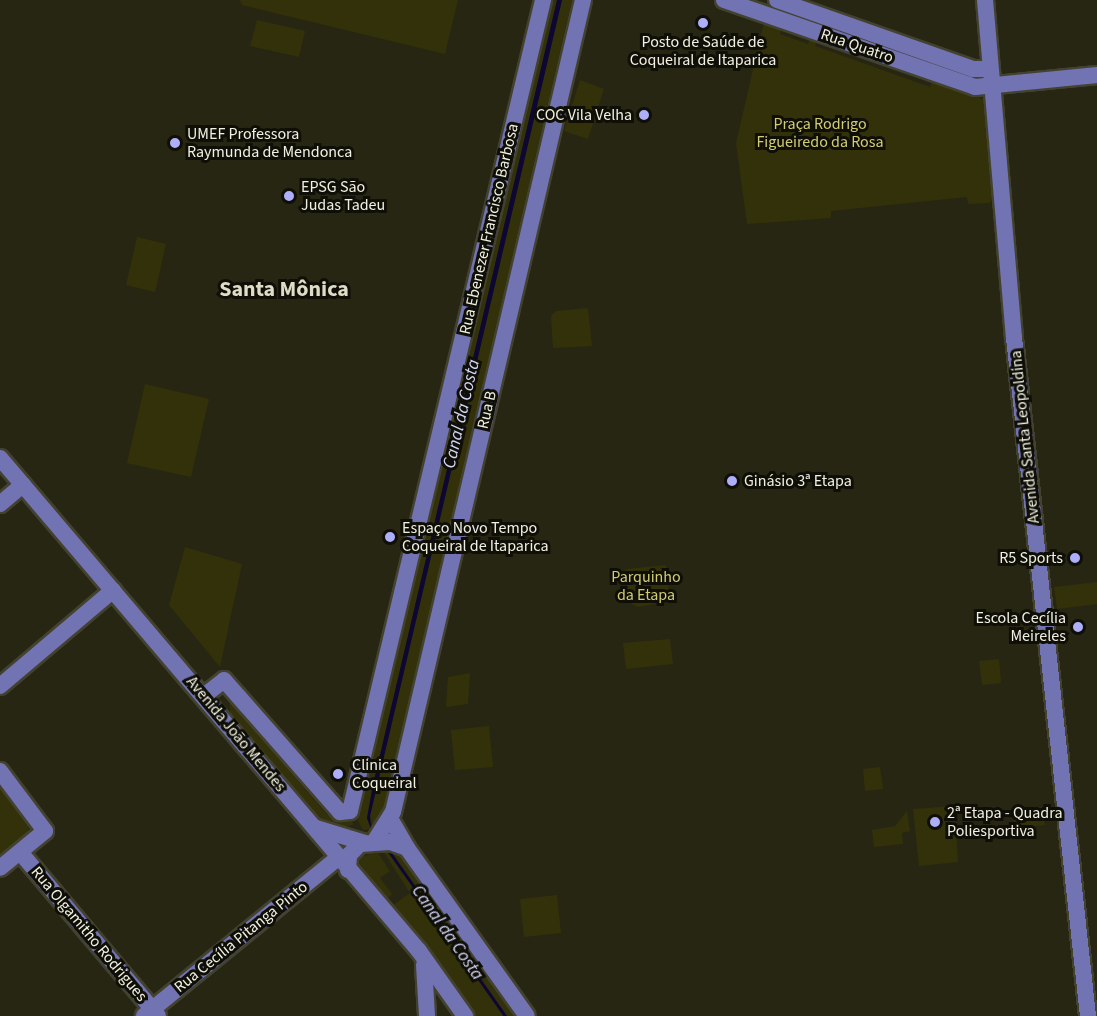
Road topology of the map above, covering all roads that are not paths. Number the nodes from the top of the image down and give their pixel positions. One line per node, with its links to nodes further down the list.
1 (543, 0): 16 (main road, Rua Ebenezer Francisco Barbosa)
2 (583, 0): 18 (main road, Rua B)
3 (724, 0): 6 (main road, Rua Quatro)
4 (777, 0): 6 (main road, Rua Quatro)
5 (985, 0): 10 (main road, Avenida Santa Leopoldina)
6 (881, 46): 7 (main road, Rua Quatro); 8 (main road, Rua Quatro)
7 (922, 51): 8 (main road); 10 (main road, Rua Quatro)
8 (917, 67): 10 (main road, Rua Quatro)
9 (1097, 75): 10 (main road)
10 (991, 77): 30 (main road, Avenida Santa Leopoldina)
11 (0, 458): 12 (main road, Avenida João Mendes)
12 (23, 485): 13 (main road); 14 (main road, Avenida João Mendes)
13 (0, 504)
14 (113, 590): 15 (main road); 16 (main road, Avenida João Mendes)
15 (0, 686)
16 (205, 695): 19 (main road, Avenida João Mendes)
17 (0, 771): 22 (main road)
18 (391, 820): 20 (main road); 21 (main road)
19 (308, 822): 20 (main road); 23 (main road, Avenida João Mendes)
20 (370, 843): 21 (main road); 23 (main road)
21 (407, 848): 29 (main road)
22 (20, 852): 24 (main road); 26 (main road, Rua Olgamitho Rodrigues)
23 (343, 864): 26 (main road, Rua Cecília Pitanga Pinto); 28 (main road, Avenida João Mendes)
24 (0, 868)
25 (424, 966): 27 (main road)
26 (152, 1014)
27 (427, 1016)
28 (465, 1016)
29 (527, 1016)
30 (1088, 1016)

